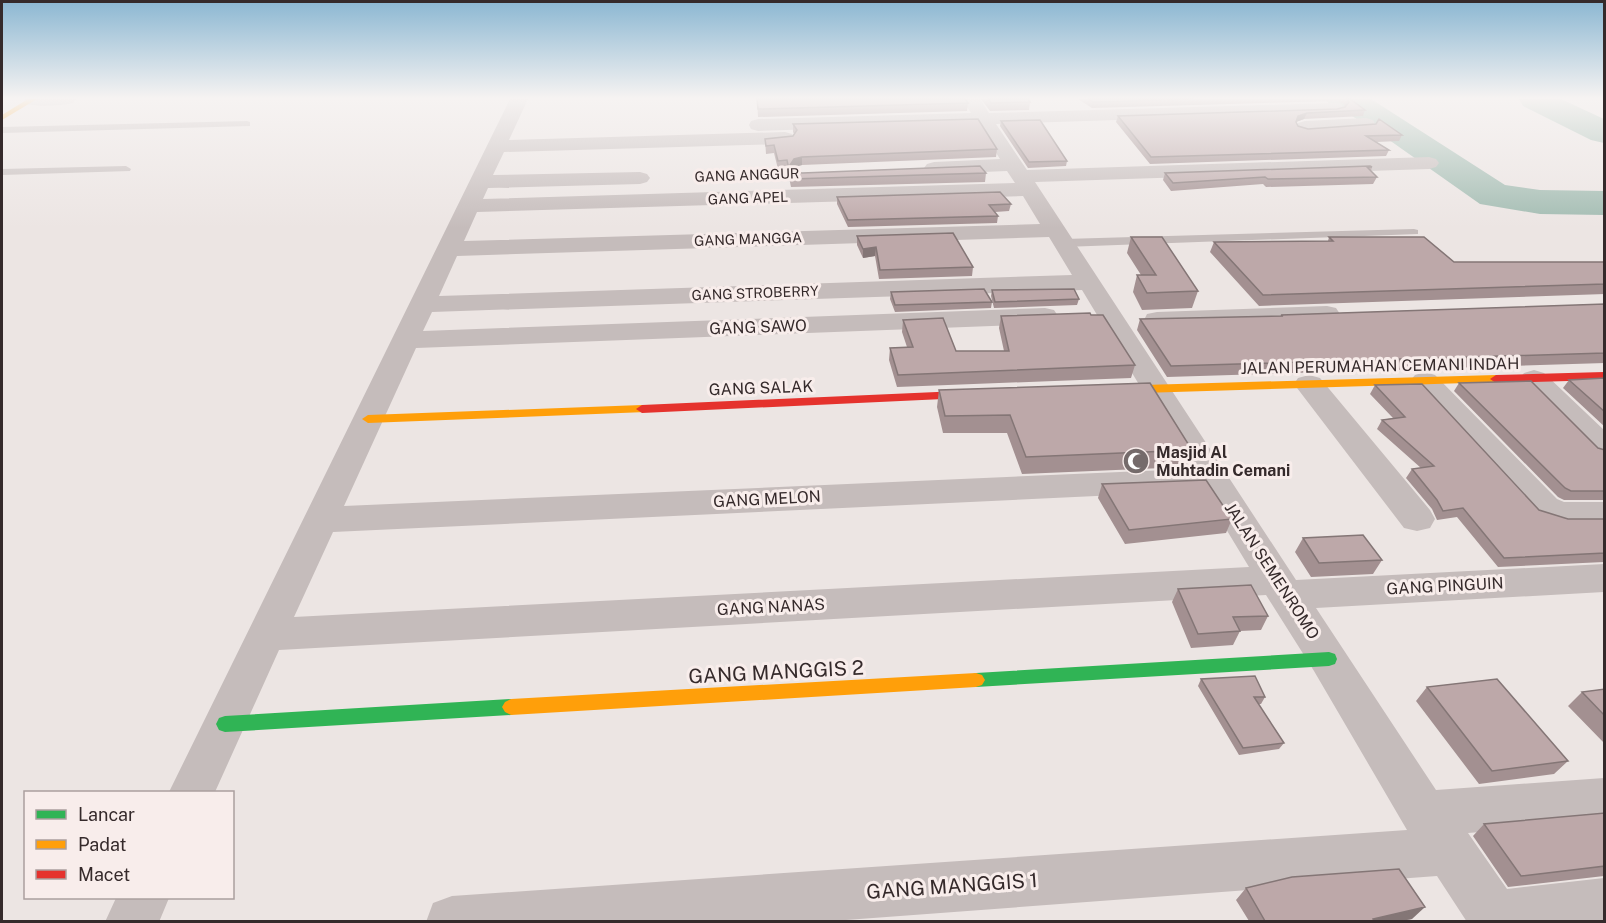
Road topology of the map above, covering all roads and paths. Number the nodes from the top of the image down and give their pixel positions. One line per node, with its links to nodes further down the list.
1 (499, 142): 11 (street)
2 (865, 142): 5 (street)
3 (978, 142): 5 (street)
4 (1021, 142): 5 (street)
5 (1003, 144): 6 (street); 8 (street); 11 (street, GANG APEL); 13 (street, JALAN SEMENROMO)
6 (1429, 163)
7 (126, 169): 9 (lane)
8 (916, 169)
9 (2, 172)
10 (658, 178): 11 (street)
11 (474, 194): 14 (street)
12 (1414, 232): 13 (lane)
13 (1049, 234): 14 (street, GANG MANGGA); 16 (street, JALAN SEMENROMO)
14 (458, 248): 15 (street)
15 (422, 304): 16 (street, GANG STROBERRY); 18 (street)
16 (1094, 309): 17 (street); 18 (street, GANG SAWO); 23 (street, JALAN SEMENROMO)
17 (1354, 313)
18 (406, 340): 26 (street)
19 (1605, 376): 20 (street, JALAN PERUMAHAN CEMANI INDAH)
20 (1534, 379): 21 (street, JALAN PERUMAHAN CEMANI INDAH); 27 (street)
21 (1425, 381): 22 (street, JALAN PERUMAHAN CEMANI INDAH); 29 (street)
22 (1309, 384): 23 (street, JALAN PERUMAHAN CEMANI INDAH); 30 (street)
23 (1156, 388): 24 (street); 28 (street, JALAN SEMENROMO)
24 (1094, 390)
25 (992, 393): 26 (street, GANG SALAK)
26 (368, 419): 31 (street)
27 (1605, 448)
28 (1214, 479): 31 (street, GANG MELON); 33 (street, JALAN SEMENROMO)
29 (1605, 514)
30 (1417, 519)
31 (320, 520): 34 (street)
32 (1605, 578): 33 (street, GANG PINGUIN)
33 (1281, 588): 34 (street, GANG NANAS); 35 (street, JALAN SEMENROMO)
34 (266, 635): 36 (street)
35 (1329, 659): 36 (street, GANG MANGGIS 2); 39 (street, JALAN SEMENROMO)
36 (225, 724): 37 (street)
37 (192, 791)
38 (1605, 800): 39 (street, GANG MANGGIS 1)
39 (1438, 832): 42 (street, JALAN SEMENROMO); 44 (street, GANG MANGGIS 1)
40 (142, 899): 43 (street)
41 (1605, 904): 42 (street)
42 (1496, 919)
43 (131, 921)
44 (452, 921)

